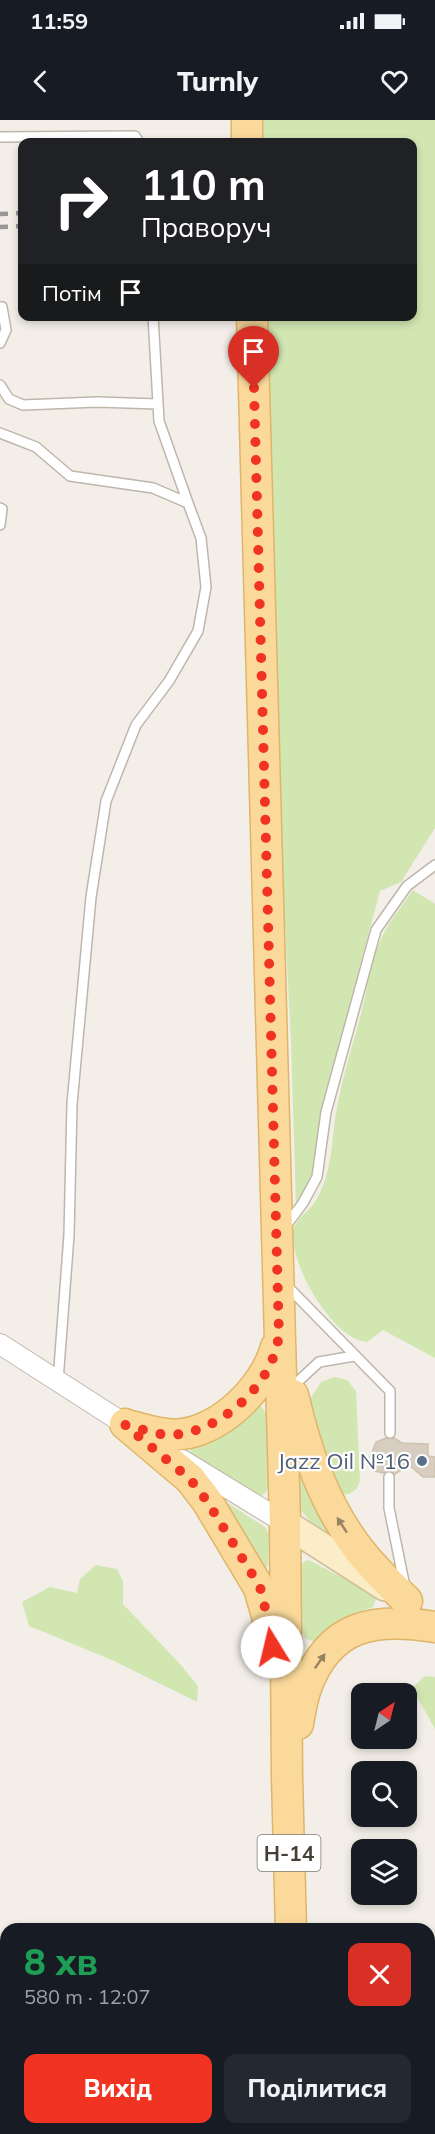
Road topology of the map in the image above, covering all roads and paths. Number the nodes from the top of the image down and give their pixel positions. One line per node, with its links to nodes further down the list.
1 (247, 120): 4 (main road)
2 (0, 137): 3 (lane)
3 (136, 138)
4 (247, 138)
5 (0, 307): 8 (lane)
6 (153, 321): 10 (lane)
7 (252, 321): 16 (main road, Н-14)
8 (0, 343)
9 (0, 385): 10 (lane)
10 (158, 404): 12 (lane)
11 (0, 432): 12 (lane)
12 (188, 503): 21 (lane)
13 (0, 508): 14 (lane)
14 (0, 525)
15 (435, 865): 16 (lane)
16 (276, 1239): 17 (main road, Н-14)
17 (277, 1275): 18 (main road, Н-14); 20 (lane)
18 (279, 1337): 22 (main road); 23 (main road); 26 (main road, Н-14)
19 (0, 1344): 21 (street)
20 (354, 1356): 22 (lane); 24 (lane)
21 (58, 1381): 23 (street)
22 (291, 1388): 27 (main road, one-way to 22)
23 (125, 1425): 26 (street); 30 (main road)
24 (390, 1433)
25 (389, 1477): 27 (lane)
26 (285, 1523): 27 (main road); 30 (main road, Н-14)
27 (407, 1601): 28 (main road)
28 (435, 1619)
29 (435, 1627): 30 (main road, one-way to 29)
30 (287, 1777): 31 (main road, Н-14)
31 (291, 1923)

